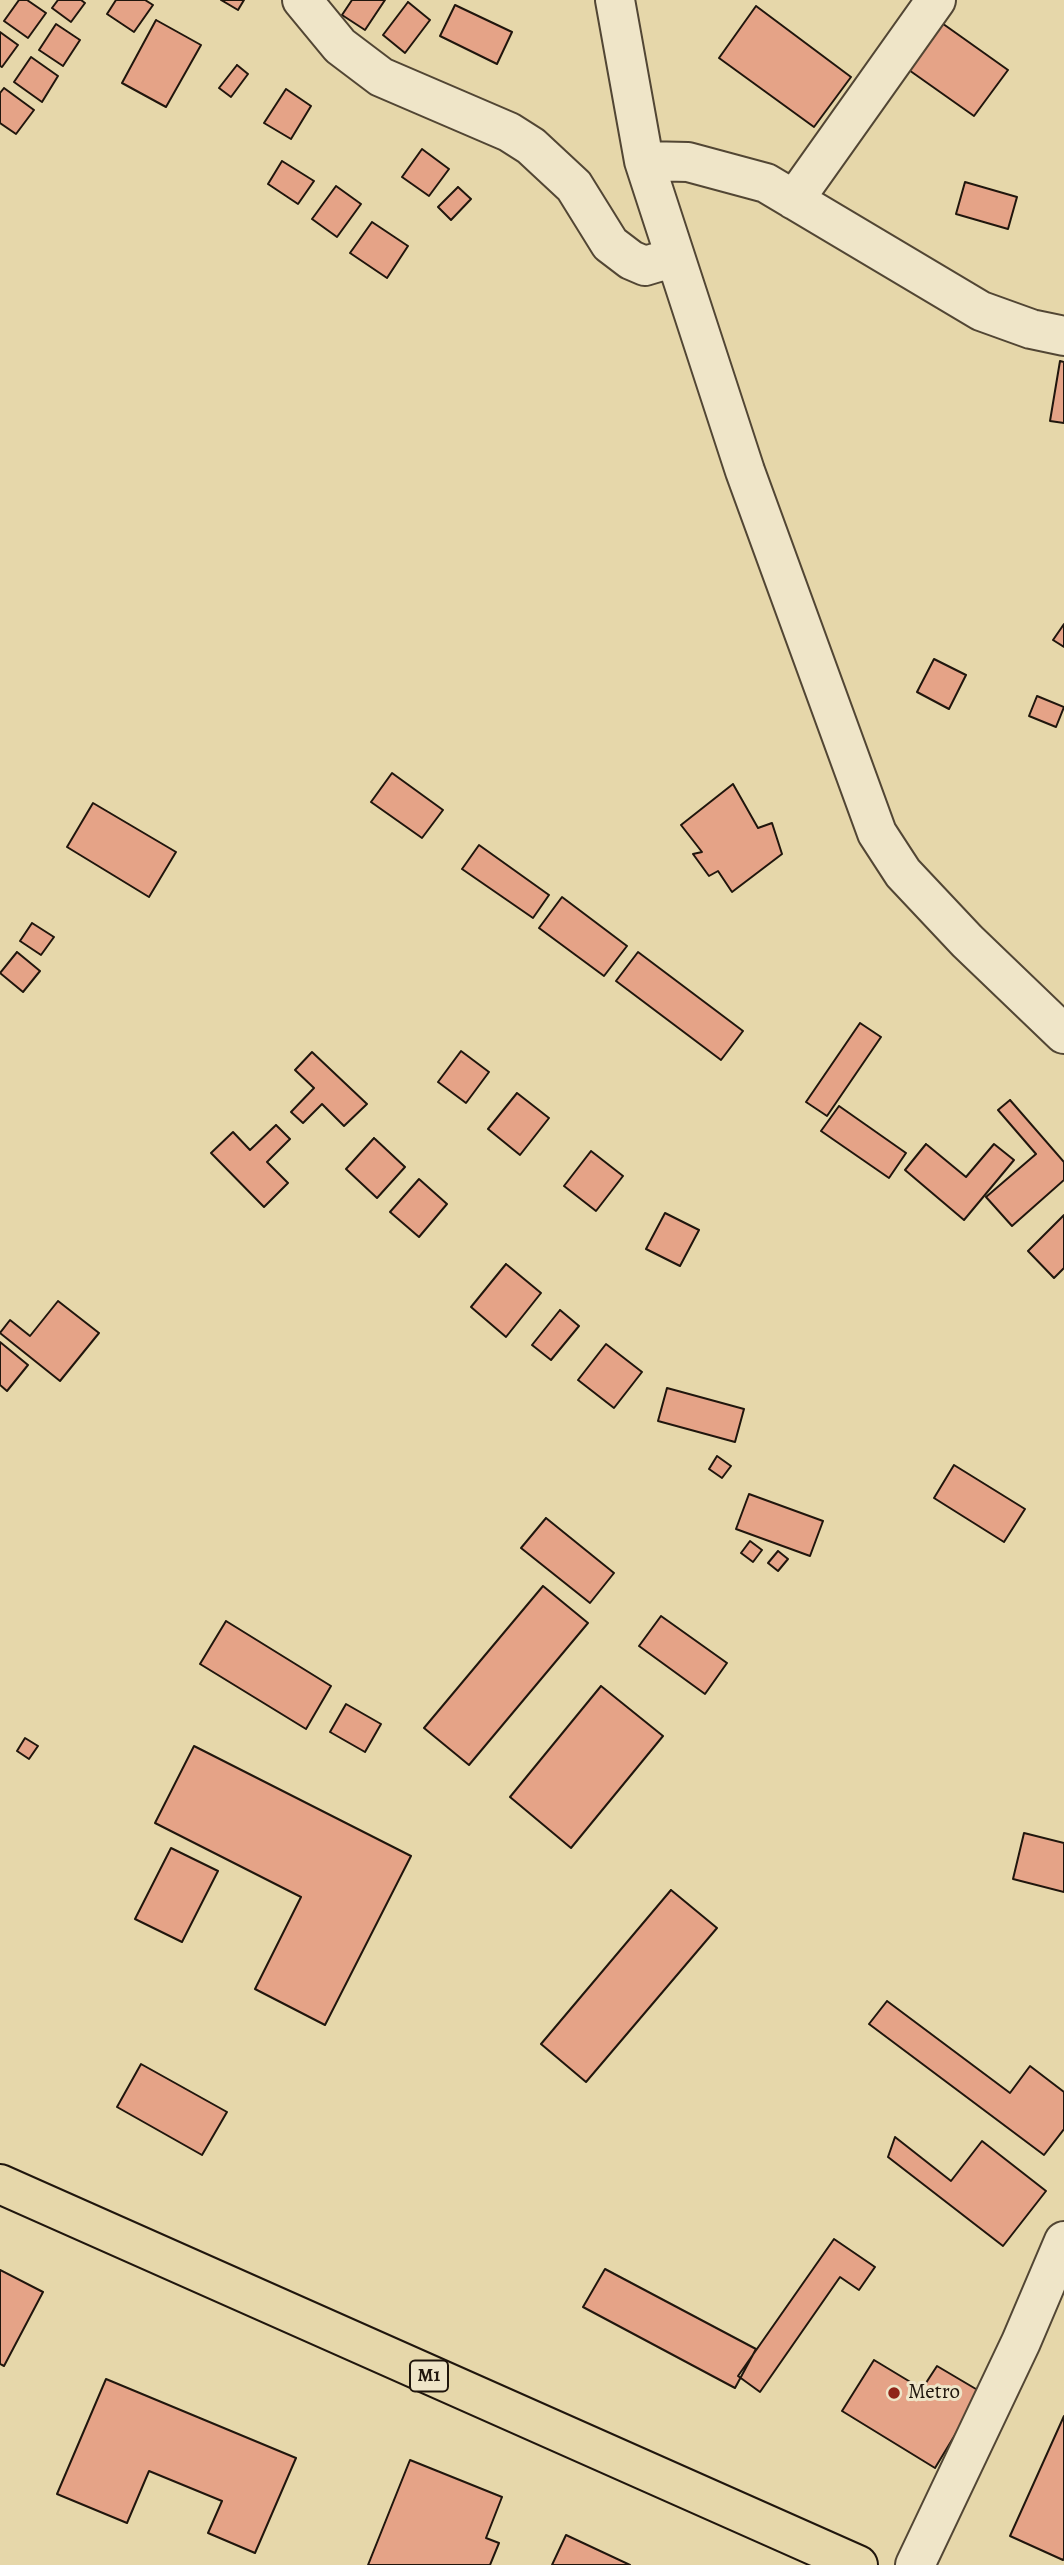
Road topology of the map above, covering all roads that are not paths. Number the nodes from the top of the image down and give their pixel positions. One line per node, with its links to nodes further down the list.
1 (302, 0): 6 (street)
2 (615, 0): 4 (street)
3 (936, 0): 5 (street)
4 (645, 161): 5 (street); 6 (street)
5 (793, 200): 7 (street)
6 (675, 257): 8 (street)
7 (1064, 336)
8 (1064, 1034)
9 (0, 2184): 11 (highway, M1)
10 (1064, 2241): 12 (street)
11 (858, 2565)
12 (915, 2565)

